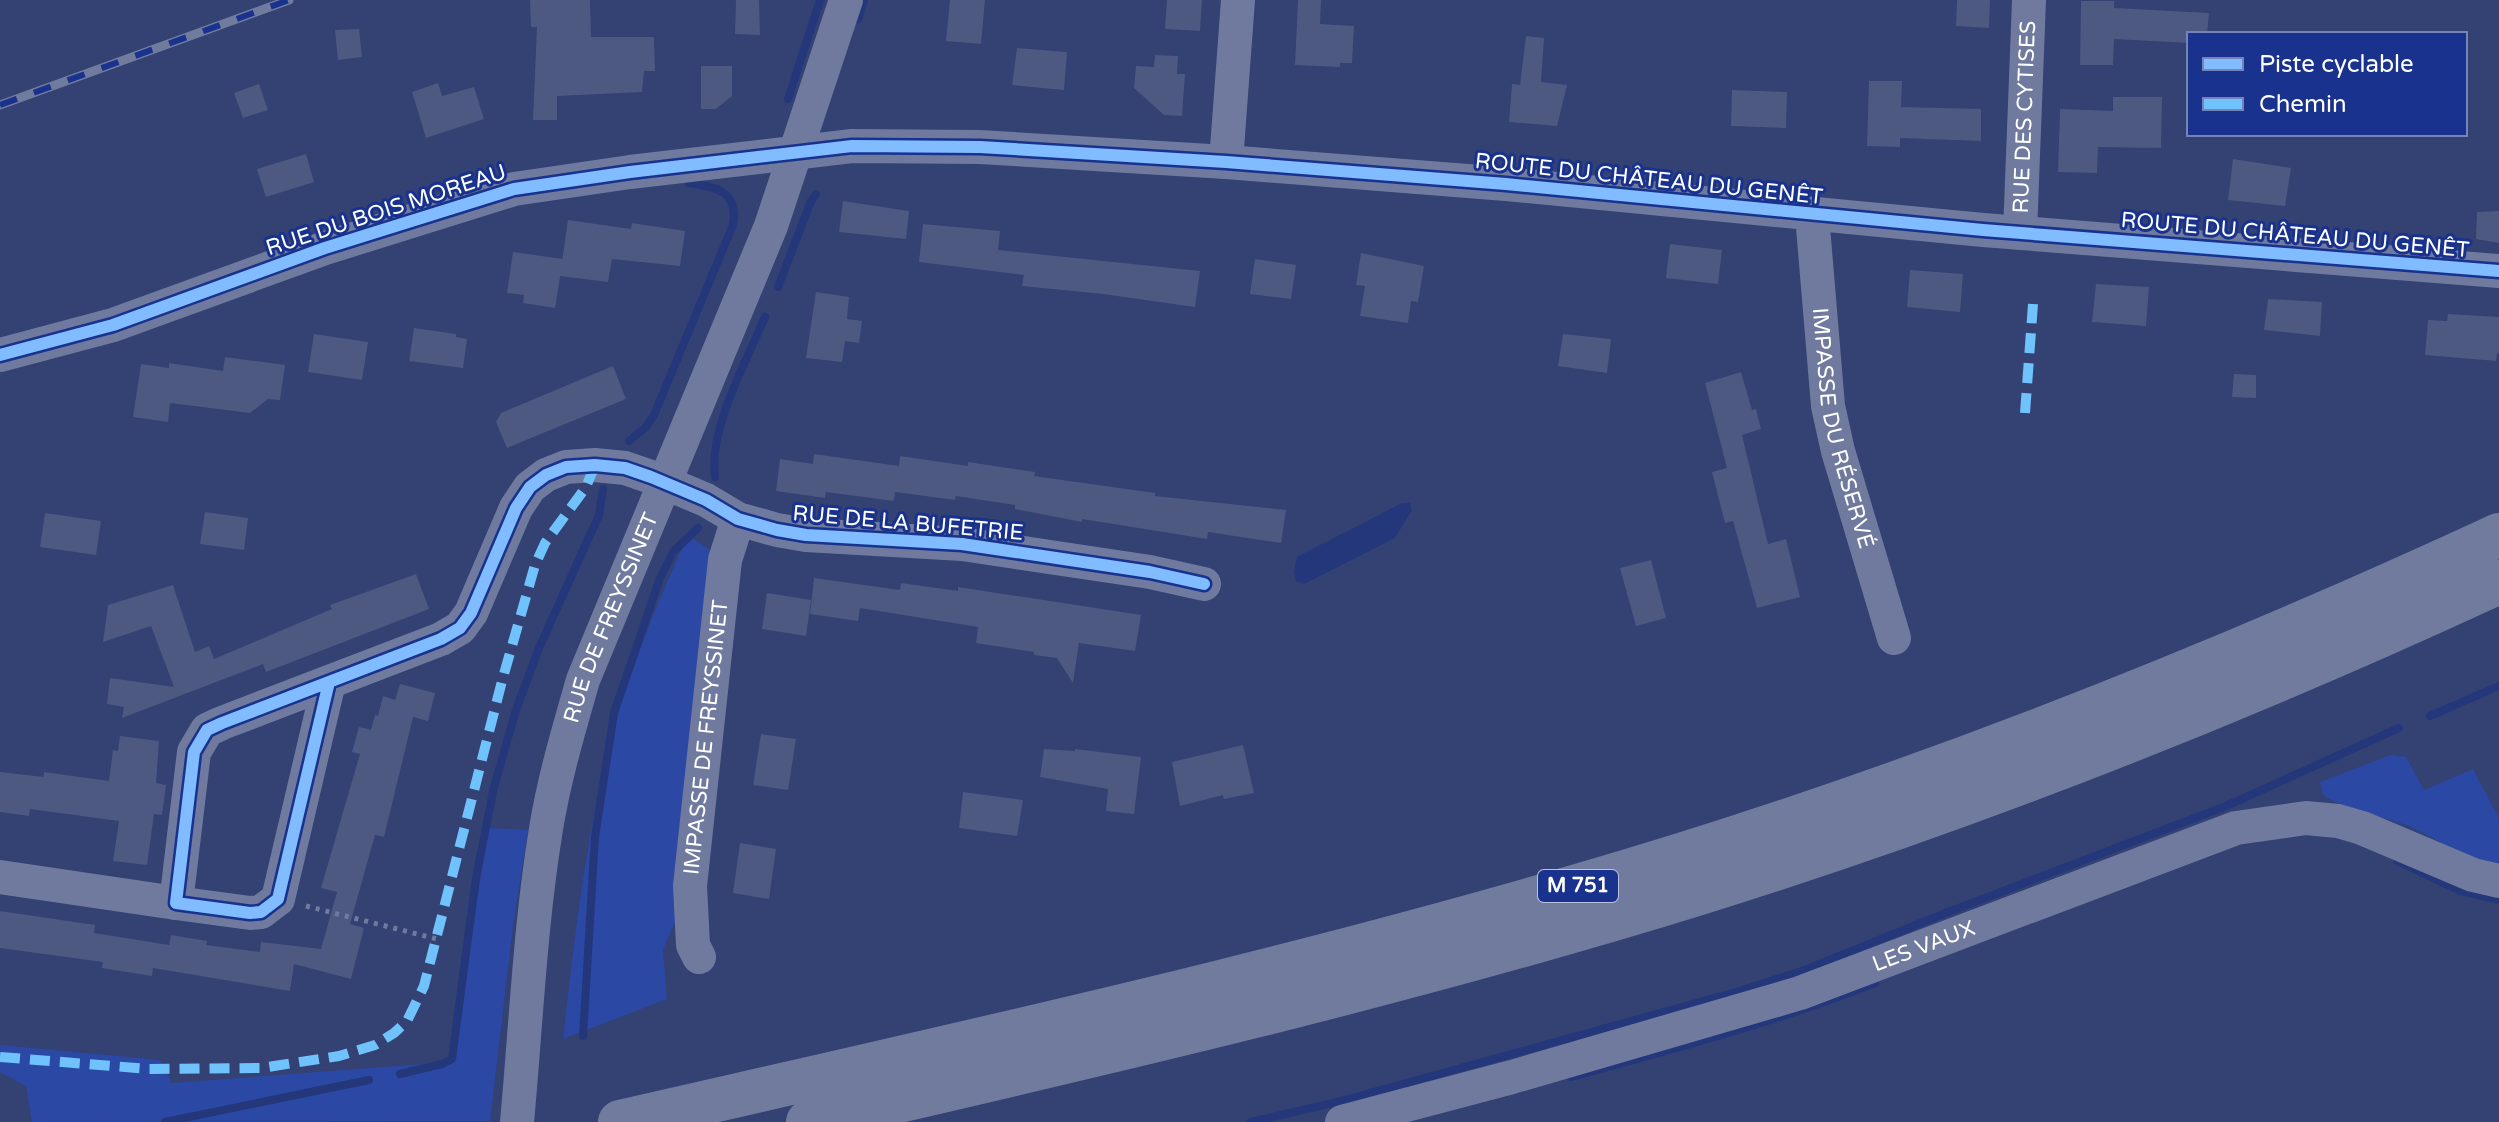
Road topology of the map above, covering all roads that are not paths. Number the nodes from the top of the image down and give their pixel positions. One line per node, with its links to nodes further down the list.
1 (846, 0): 4 (street, RUE DE FREYSSINET)
2 (1238, 0): 5 (street)
3 (2029, 0): 7 (street, RUE DES CYTISES)
4 (795, 152): 5 (street, ROUTE DU CHÂTEAU DU GENÊT); 9 (street, RUE DU BOIS MOREAU); 10 (street, RUE DE FREYSSINET)
5 (1226, 162): 6 (street, ROUTE DU CHÂTEAU DU GENÊT)
6 (1812, 215): 7 (street, ROUTE DU CHÂTEAU DU GENÊT); 15 (street, IMPASSE DU RÉSERVÉ)
7 (2020, 233): 8 (street, ROUTE DU CHÂTEAU DU GENÊT)
8 (2499, 271)
9 (0, 355)
10 (664, 481): 11 (street, RUE DE LA BUFETRIE); 16 (street, RUE DE LA BUFETRIE); 21 (street, RUE DE FREYSSINET)
11 (738, 519): 14 (street, RUE DE LA BUFETRIE); 20 (street, IMPASSE DE FREYSSINET)
12 (2499, 535): 22 (highway, M 751)
13 (2499, 582): 23 (highway, M 751)
14 (1204, 584)
15 (1894, 638)
16 (329, 682): 19 (street, RUE DE LA BUFETRIE); 19 (street)
17 (0, 877): 19 (street)
18 (2499, 881): 24 (street, LES VAUX)
19 (176, 903)
20 (699, 957)
21 (517, 1122)
22 (620, 1122)
23 (808, 1122)
24 (1342, 1122)

